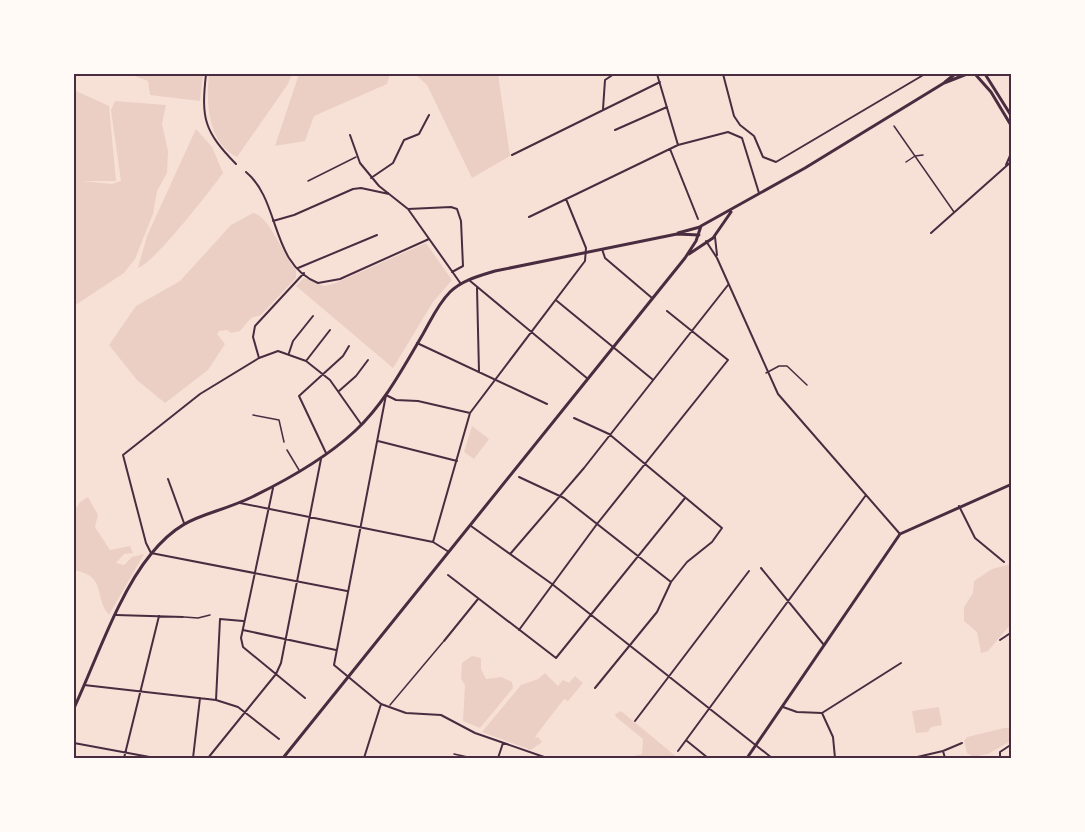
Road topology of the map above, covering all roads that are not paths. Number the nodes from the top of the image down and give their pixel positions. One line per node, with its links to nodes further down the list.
1 (206, 74): 29 (street)
2 (614, 74): 13 (street)
3 (657, 74): 10 (street)
4 (723, 74): 5 (street)
5 (925, 74)
6 (955, 74): 11 (main road)
7 (967, 74): 11 (main road)
8 (975, 74): 17 (main road)
9 (985, 74): 15 (main road)
10 (660, 82): 12 (street); 13 (street)
11 (944, 83): 34 (main road)
12 (667, 107): 18 (street); 20 (street)
13 (603, 109): 23 (street)
14 (429, 115): 32 (street)
15 (1011, 117)
16 (894, 126): 25 (street)
17 (1011, 127)
18 (615, 130)
19 (350, 135): 26 (street)
20 (678, 145): 21 (street); 34 (street)
21 (670, 149): 36 (street); 41 (street)
22 (1011, 151): 30 (street)
23 (512, 155)
24 (923, 155): 25 (street)
25 (915, 156): 28 (street); 39 (street)
26 (357, 157): 32 (street); 33 (street)
27 (1011, 161): 30 (street)
28 (906, 162)
29 (236, 164)
30 (1005, 168): 39 (street)
31 (246, 172): 42 (street)
32 (371, 178): 35 (street)
33 (308, 181)
34 (759, 194): 38 (main road)
35 (391, 195): 37 (street); 42 (street)
36 (566, 199): 40 (street); 53 (street)
37 (408, 209): 50 (street); 57 (street)
38 (732, 211): 43 (main road); 47 (main road)
39 (955, 213): 45 (street)
40 (528, 217)
41 (698, 219)
42 (273, 221): 56 (street)
43 (707, 224): 44 (main road); 47 (main road)
44 (701, 226): 46 (main road); 49 (main road)
45 (931, 233)
46 (676, 234): 49 (main road); 52 (main road)
47 (715, 234): 51 (main road); 55 (street)
48 (378, 235): 56 (street)
49 (699, 236): 51 (main road); 54 (main road)
50 (429, 239): 57 (street); 58 (street)
51 (706, 241): 54 (main road); 55 (street)
52 (602, 249): 53 (main road); 63 (street)
53 (586, 252): 59 (main road); 64 (street)
54 (685, 258): 63 (main road)
55 (717, 258): 61 (street)
56 (298, 268): 58 (street)
57 (452, 272): 60 (street)
58 (304, 273): 74 (street)
59 (469, 280): 60 (main road); 62 (street)
60 (461, 284): 70 (main road)
61 (728, 285): 68 (street); 78 (street)
62 (477, 288): 69 (street); 77 (street)
63 (652, 298): 72 (main road)
64 (556, 300): 69 (street); 72 (street)
65 (667, 311): 68 (street)
66 (313, 316): 73 (street)
67 (330, 330): 76 (street)
68 (692, 330): 81 (street); 98 (street)
69 (531, 333): 80 (street); 82 (street)
70 (417, 343): 77 (street); 85 (main road)
71 (349, 346): 79 (street)
72 (613, 348): 80 (main road); 81 (street)
73 (289, 353): 74 (street); 76 (street)
74 (259, 358): 118 (street)
75 (368, 360): 84 (street)
76 (306, 361): 79 (street)
77 (479, 372): 82 (street)
78 (766, 373): 83 (street); 104 (street)
79 (324, 374): 84 (street); 95 (street)
80 (588, 379): 113 (main road)
81 (652, 379): 91 (street)
82 (496, 380): 86 (street); 87 (street)
83 (807, 385)
84 (339, 391): 90 (street)
85 (386, 395): 87 (street); 90 (main road); 92 (street)
86 (547, 404)
87 (470, 413): 97 (street)
88 (253, 415): 93 (street)
89 (574, 418): 91 (street)
90 (362, 424): 95 (main road)
91 (609, 434): 98 (street); 105 (street)
92 (378, 441): 97 (street); 114 (street)
93 (284, 442)
94 (287, 450): 99 (street)
95 (326, 453): 96 (main road)
96 (322, 456): 99 (main road); 110 (street)
97 (457, 460): 116 (street)
98 (646, 465): 106 (street); 112 (street)
99 (299, 470): 103 (main road)
100 (519, 477): 105 (street)
101 (168, 479): 111 (street)
102 (1011, 484): 108 (main road)
103 (273, 485): 107 (main road); 109 (street)
104 (866, 495): 115 (street); 131 (street)
105 (559, 496): 112 (street); 119 (street)
106 (685, 498): 120 (street); 127 (street)
107 (237, 503): 109 (street); 111 (main road)
108 (959, 506): 115 (main road); 121 (street)
109 (269, 510): 110 (street); 124 (street)
110 (310, 517): 114 (street); 126 (street)
111 (184, 523): 118 (main road)
112 (597, 524): 120 (street); 128 (street)
113 (470, 526): 117 (main road); 119 (street)
114 (360, 527): 116 (street); 129 (street)
115 (900, 534): 144 (main road)
116 (434, 542): 117 (street)
117 (449, 552): 150 (main road)
118 (151, 553): 124 (street); 132 (main road)
119 (511, 553): 128 (street)
120 (639, 558): 127 (street); 135 (street)
121 (1004, 562)
122 (761, 568): 131 (street)
123 (749, 571): 149 (street)
124 (255, 573): 126 (street); 137 (street)
125 (448, 575): 130 (street)
126 (297, 581): 129 (street); 141 (street)
127 (671, 582): 145 (street)
128 (552, 584): 135 (street); 139 (street)
129 (347, 591): 146 (street)
130 (478, 599): 139 (street); 143 (street)
131 (788, 600): 144 (street); 161 (street)
132 (116, 615): 134 (street); 151 (main road)
133 (210, 615): 136 (street)
134 (159, 616): 136 (street); 153 (street)
135 (592, 616): 139 (street); 145 (street)
136 (183, 617)
137 (243, 621): 138 (street); 156 (street)
138 (243, 630): 141 (street); 148 (street)
139 (519, 630)
140 (1011, 632): 142 (street)
141 (285, 639): 146 (street); 148 (street)
142 (1000, 640)
143 (444, 641): 158 (street)
144 (824, 645): 159 (main road)
145 (630, 646): 149 (street); 152 (street)
146 (336, 650): 150 (street)
147 (901, 663): 163 (street)
148 (276, 674): 155 (street); 162 (street)
149 (670, 677): 161 (street); 164 (street)
150 (347, 679): 157 (street); 181 (main road)
151 (84, 685): 153 (street); 160 (main road)
152 (595, 688)
153 (142, 692): 154 (street); 174 (street)
154 (200, 698): 156 (street); 179 (street)
155 (305, 698)
156 (216, 700): 162 (street)
157 (381, 704): 168 (street); 182 (street)
158 (390, 705)
159 (783, 707): 163 (street); 171 (main road)
160 (74, 708)
161 (710, 708): 166 (street); 171 (street)
162 (245, 712): 165 (street); 180 (street)
163 (822, 713): 188 (street)
164 (635, 721)
165 (279, 739)
166 (687, 741): 172 (street); 185 (street)
167 (74, 743): 174 (street)
168 (503, 743): 183 (street); 184 (street)
169 (962, 743): 173 (street)
170 (1011, 744): 191 (street)
171 (756, 745): 186 (main road); 187 (street)
172 (678, 751)
173 (943, 751): 189 (street); 190 (street)
174 (126, 753): 177 (street); 178 (street)
175 (454, 754): 176 (street)
176 (472, 758)
177 (124, 759)
178 (155, 759)
179 (193, 759)
180 (208, 759)
181 (283, 759)
182 (364, 759)
183 (498, 759)
184 (548, 759)
185 (708, 759)
186 (747, 759)
187 (772, 759)
188 (836, 759)
189 (913, 759)
190 (945, 759)
191 (1000, 759)

